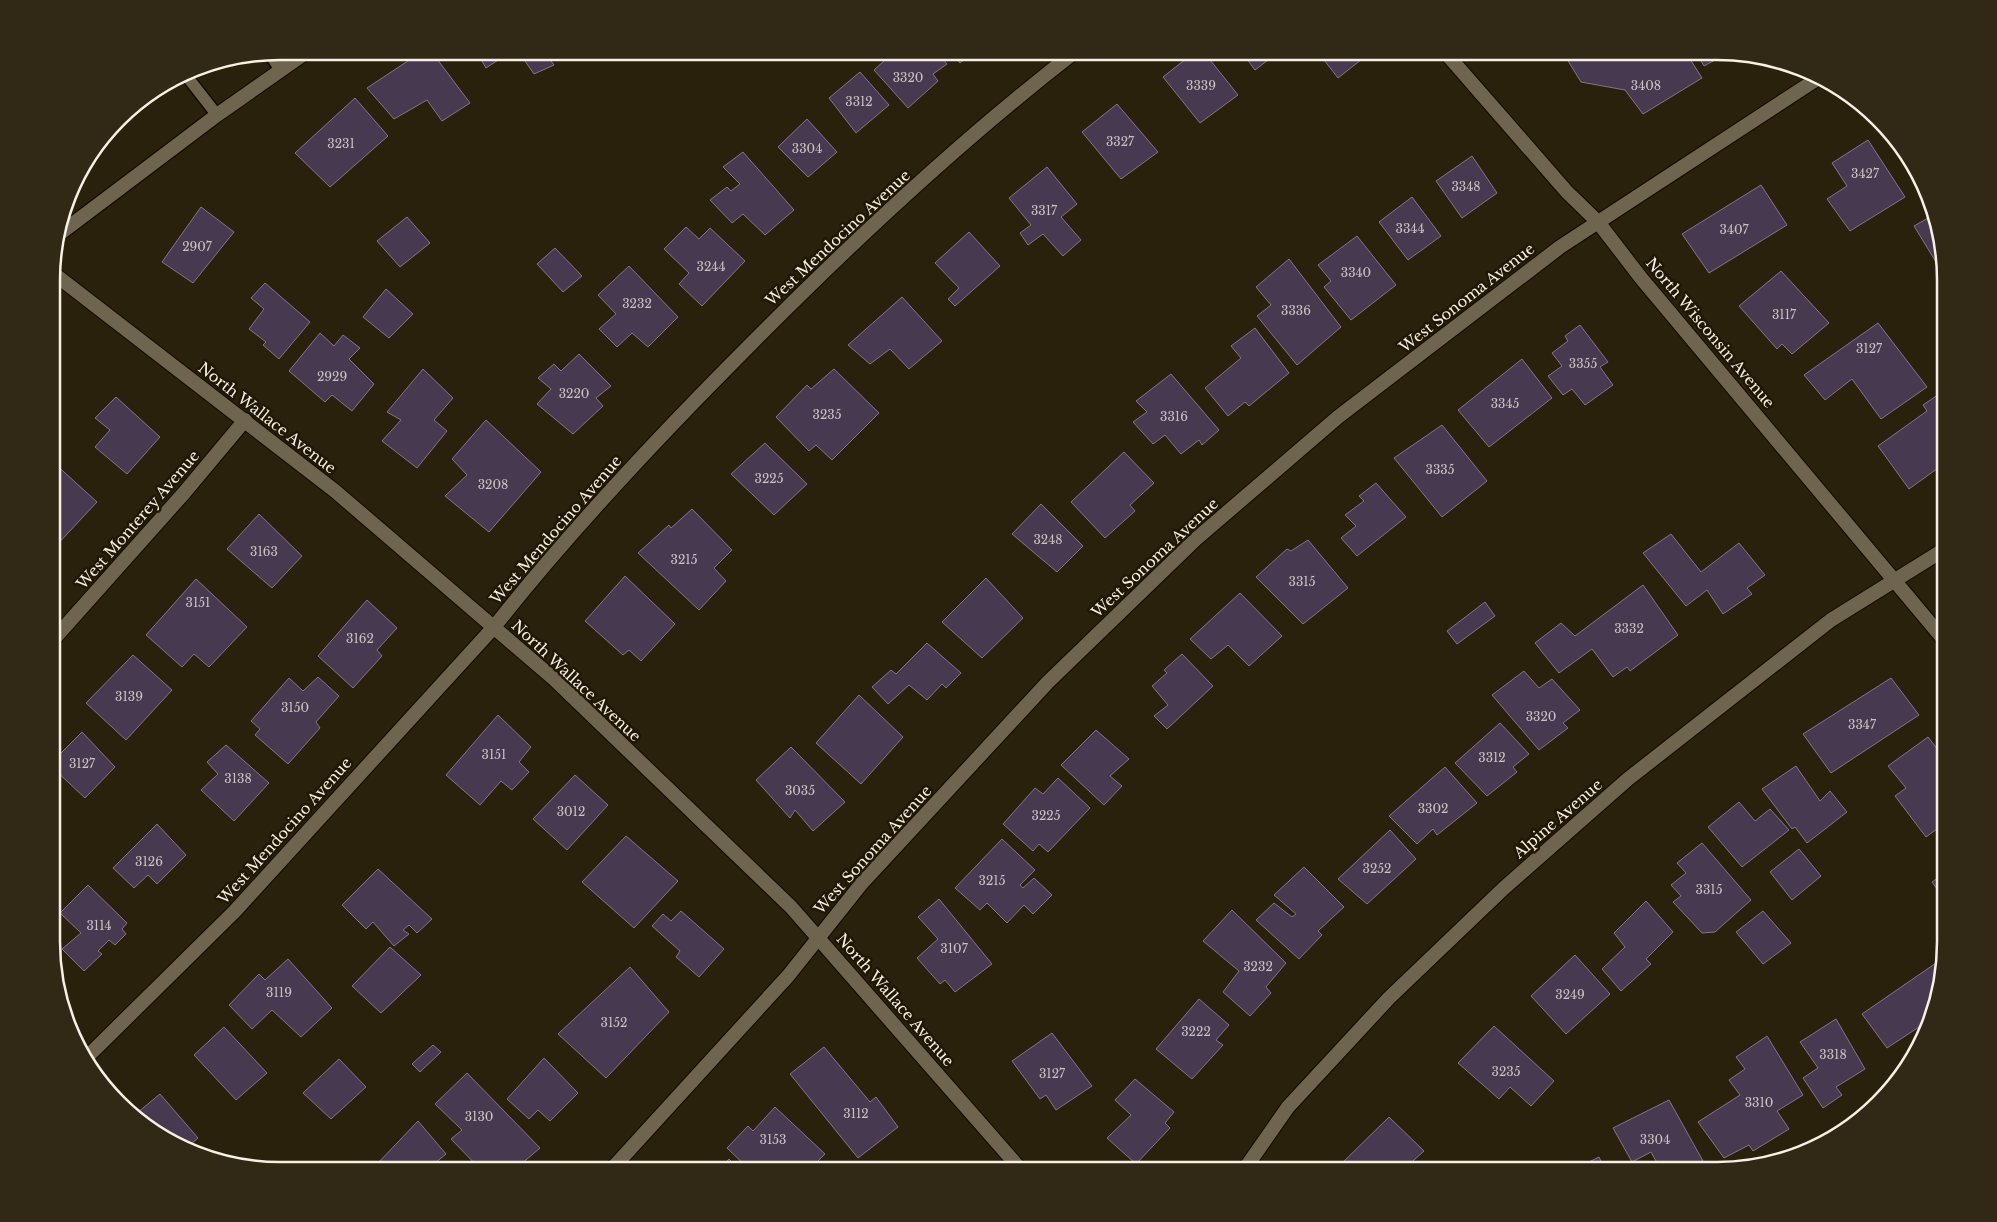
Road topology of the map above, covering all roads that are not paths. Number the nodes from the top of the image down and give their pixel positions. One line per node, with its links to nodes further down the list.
1 (274, 60): 5 (lane)
2 (296, 60): 5 (street)
3 (1065, 60): 15 (street, West Mendocino Avenue)
4 (1452, 60): 9 (street, North Wisconsin Avenue)
5 (281, 71): 8 (street)
6 (190, 80): 8 (lane)
7 (1812, 82): 9 (street, West Sonoma Avenue)
8 (217, 115): 10 (street)
9 (1598, 222): 14 (street, North Wisconsin Avenue); 18 (street, West Sonoma Avenue)
10 (66, 230)
11 (60, 279): 12 (street, North Wallace Avenue)
12 (245, 420): 15 (street, North Wallace Avenue); 17 (street, West Monterey Avenue)
13 (1937, 553): 14 (street, Alpine Avenue)
14 (1894, 580): 16 (street, North Wisconsin Avenue); 22 (street, Alpine Avenue)
15 (494, 627): 18 (street, North Wallace Avenue); 19 (street, West Mendocino Avenue)
16 (1937, 631)
17 (60, 632)
18 (818, 938): 20 (street, West Sonoma Avenue); 21 (street, North Wallace Avenue)
19 (91, 1053)
20 (618, 1162)
21 (1015, 1162)
22 (1250, 1162)

